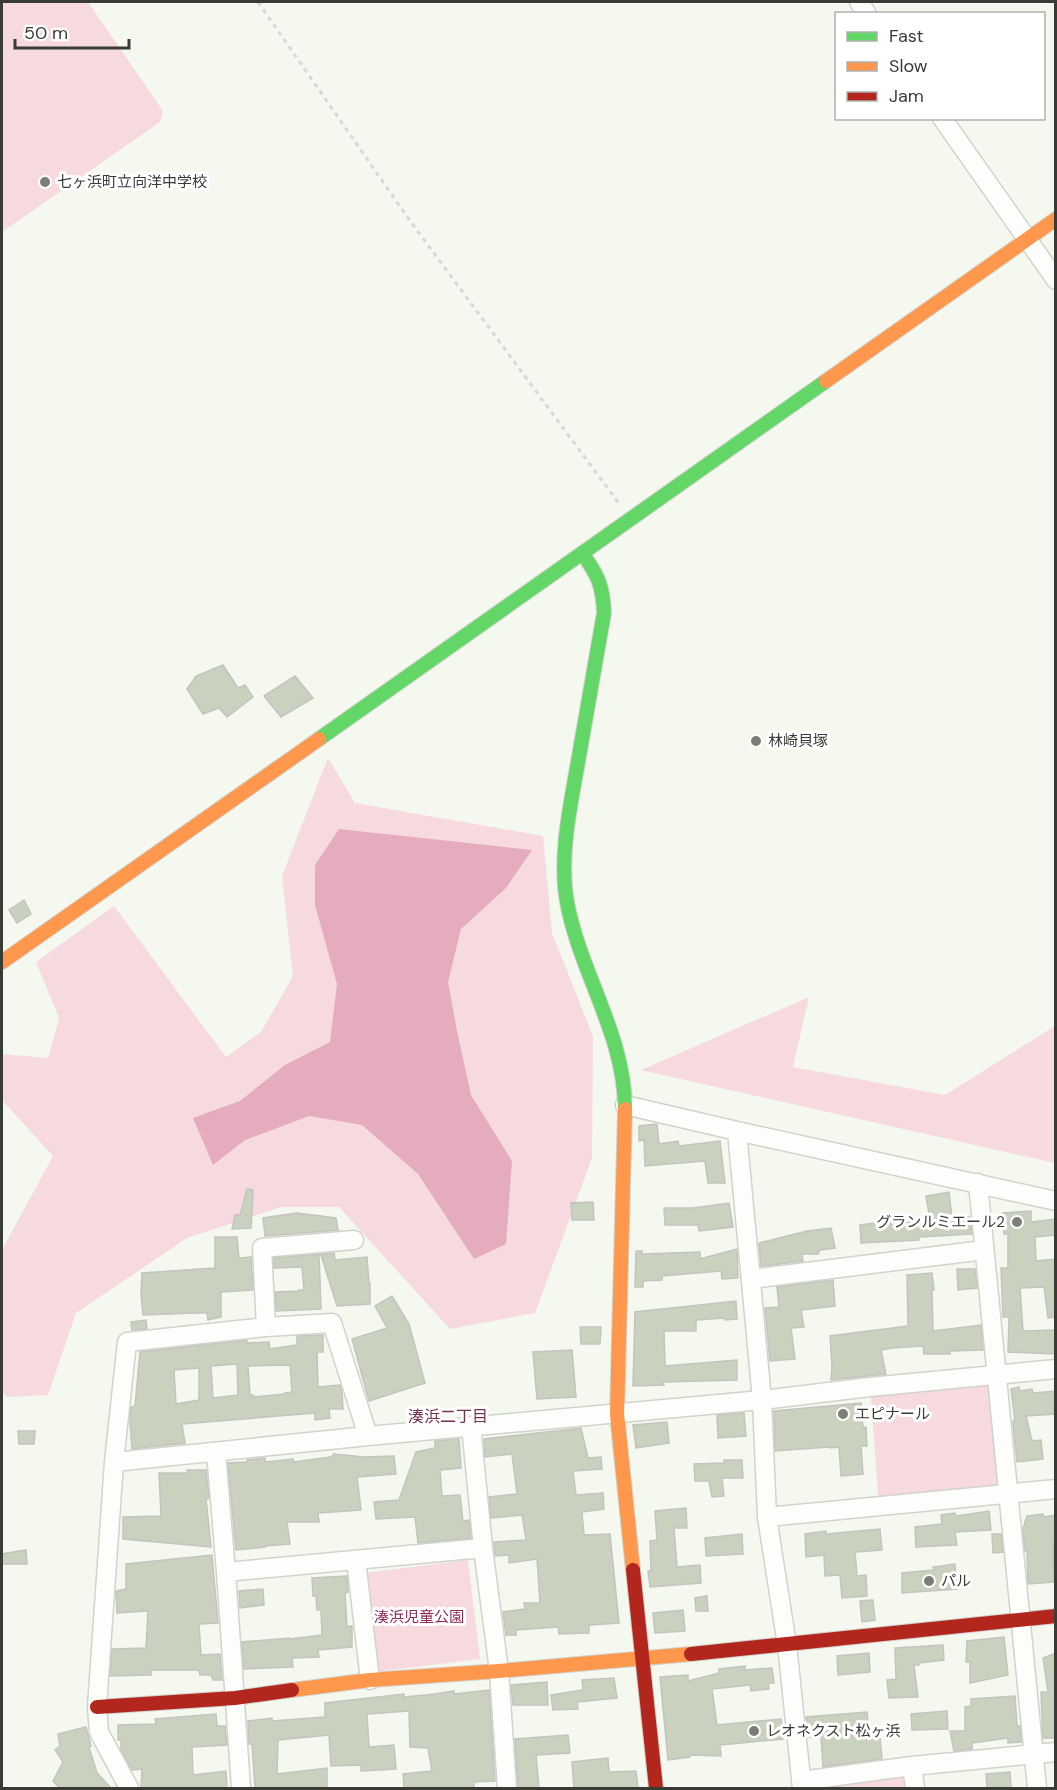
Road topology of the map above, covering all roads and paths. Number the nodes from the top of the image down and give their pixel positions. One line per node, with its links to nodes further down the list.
1 (258, 2): 6 (path)
2 (943, 120): 4 (street)
3 (1056, 219): 4 (street)
4 (1027, 239): 5 (street); 6 (street)
5 (1056, 280)
6 (630, 518): 7 (street)
7 (582, 553): 8 (street); 9 (street)
8 (2, 962)
9 (625, 1105): 10 (street); 20 (street)
10 (737, 1131): 11 (street); 15 (street)
11 (978, 1183): 12 (street); 14 (street)
12 (1056, 1201)
13 (354, 1240): 16 (street)
14 (984, 1250): 15 (street); 18 (street)
15 (751, 1279): 19 (street)
16 (266, 1327): 22 (street); 24 (street)
17 (1056, 1369): 18 (street)
18 (996, 1375): 19 (street); 26 (street)
19 (762, 1400): 20 (street); 27 (street)
20 (617, 1414): 21 (street); 34 (street)
21 (471, 1426): 22 (street); 28 (street)
22 (368, 1436): 23 (street)
23 (216, 1452): 24 (street); 30 (street)
24 (114, 1462): 38 (street)
25 (1056, 1489): 26 (street)
26 (1008, 1494): 27 (street); 32 (street)
27 (767, 1517): 33 (street)
28 (483, 1548): 29 (street); 35 (street)
29 (356, 1560): 30 (street); 36 (street)
30 (226, 1572): 37 (street)
31 (1056, 1616): 32 (street)
32 (1020, 1619): 33 (street); 40 (street)
33 (787, 1645): 34 (street); 42 (street)
34 (643, 1657): 35 (street); 46 (street)
35 (499, 1671): 36 (street); 45 (street)
36 (370, 1680): 37 (street)
37 (235, 1698): 38 (street); 44 (street)
38 (97, 1707): 43 (street)
39 (1056, 1752): 40 (street)
40 (1033, 1754): 41 (street); 48 (street)
41 (912, 1767): 42 (street); 47 (street)
42 (802, 1785)
43 (129, 1788)
44 (241, 1788)
45 (507, 1788)
46 (656, 1788)
47 (915, 1788)
48 (1037, 1788)

